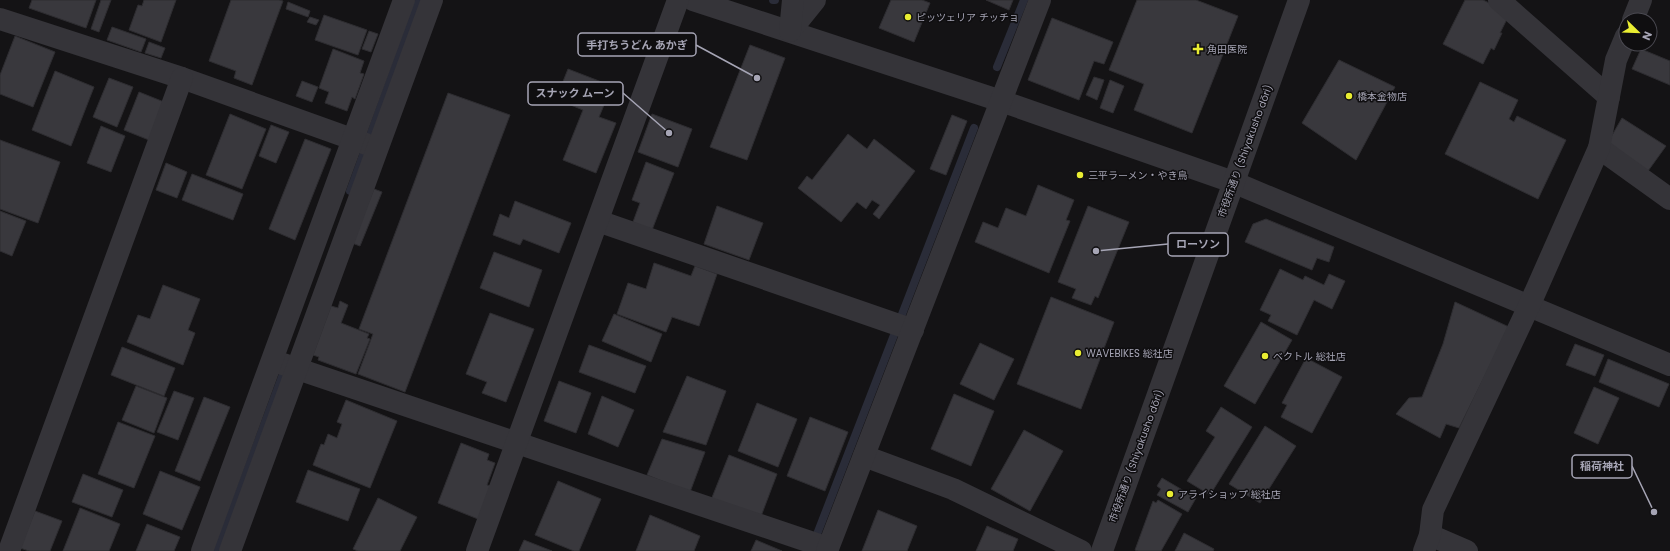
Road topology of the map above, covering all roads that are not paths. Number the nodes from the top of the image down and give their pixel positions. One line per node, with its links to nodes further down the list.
1 (404, 0): 18 (street)
2 (432, 0): 18 (street)
3 (678, 0): 22 (street)
4 (693, 0): 13 (street)
5 (793, 0): 13 (street)
6 (815, 0): 13 (street)
7 (1040, 0): 17 (street)
8 (1299, 0): 20 (street, 市役所通り (Shiyakusho dōri))
9 (1499, 0): 16 (street)
10 (1641, 0): 11 (street)
11 (1636, 12)
12 (0, 19): 15 (street)
13 (790, 31): 17 (street)
14 (1619, 52): 16 (street)
15 (182, 78): 18 (street); 31 (street)
16 (1609, 97): 19 (street)
17 (1001, 101): 20 (street); 24 (street)
18 (366, 144): 25 (street)
19 (1599, 148): 21 (street); 23 (street)
20 (1233, 182): 23 (street); 36 (street, 市役所通り (Shiyakusho dōri))
21 (1670, 199)
22 (598, 221): 24 (street); 27 (street)
23 (1529, 306): 26 (street); 29 (street)
24 (902, 327): 28 (street)
25 (286, 365): 27 (street); 32 (street); 33 (street)
26 (1670, 365)
27 (516, 443): 30 (street); 34 (street)
28 (864, 456): 30 (street); 35 (street)
29 (1427, 543): 37 (street)
30 (819, 547)
31 (8, 551)
32 (202, 551)
33 (230, 551)
34 (477, 551)
35 (1081, 551)
36 (1102, 551)
37 (1467, 551)

